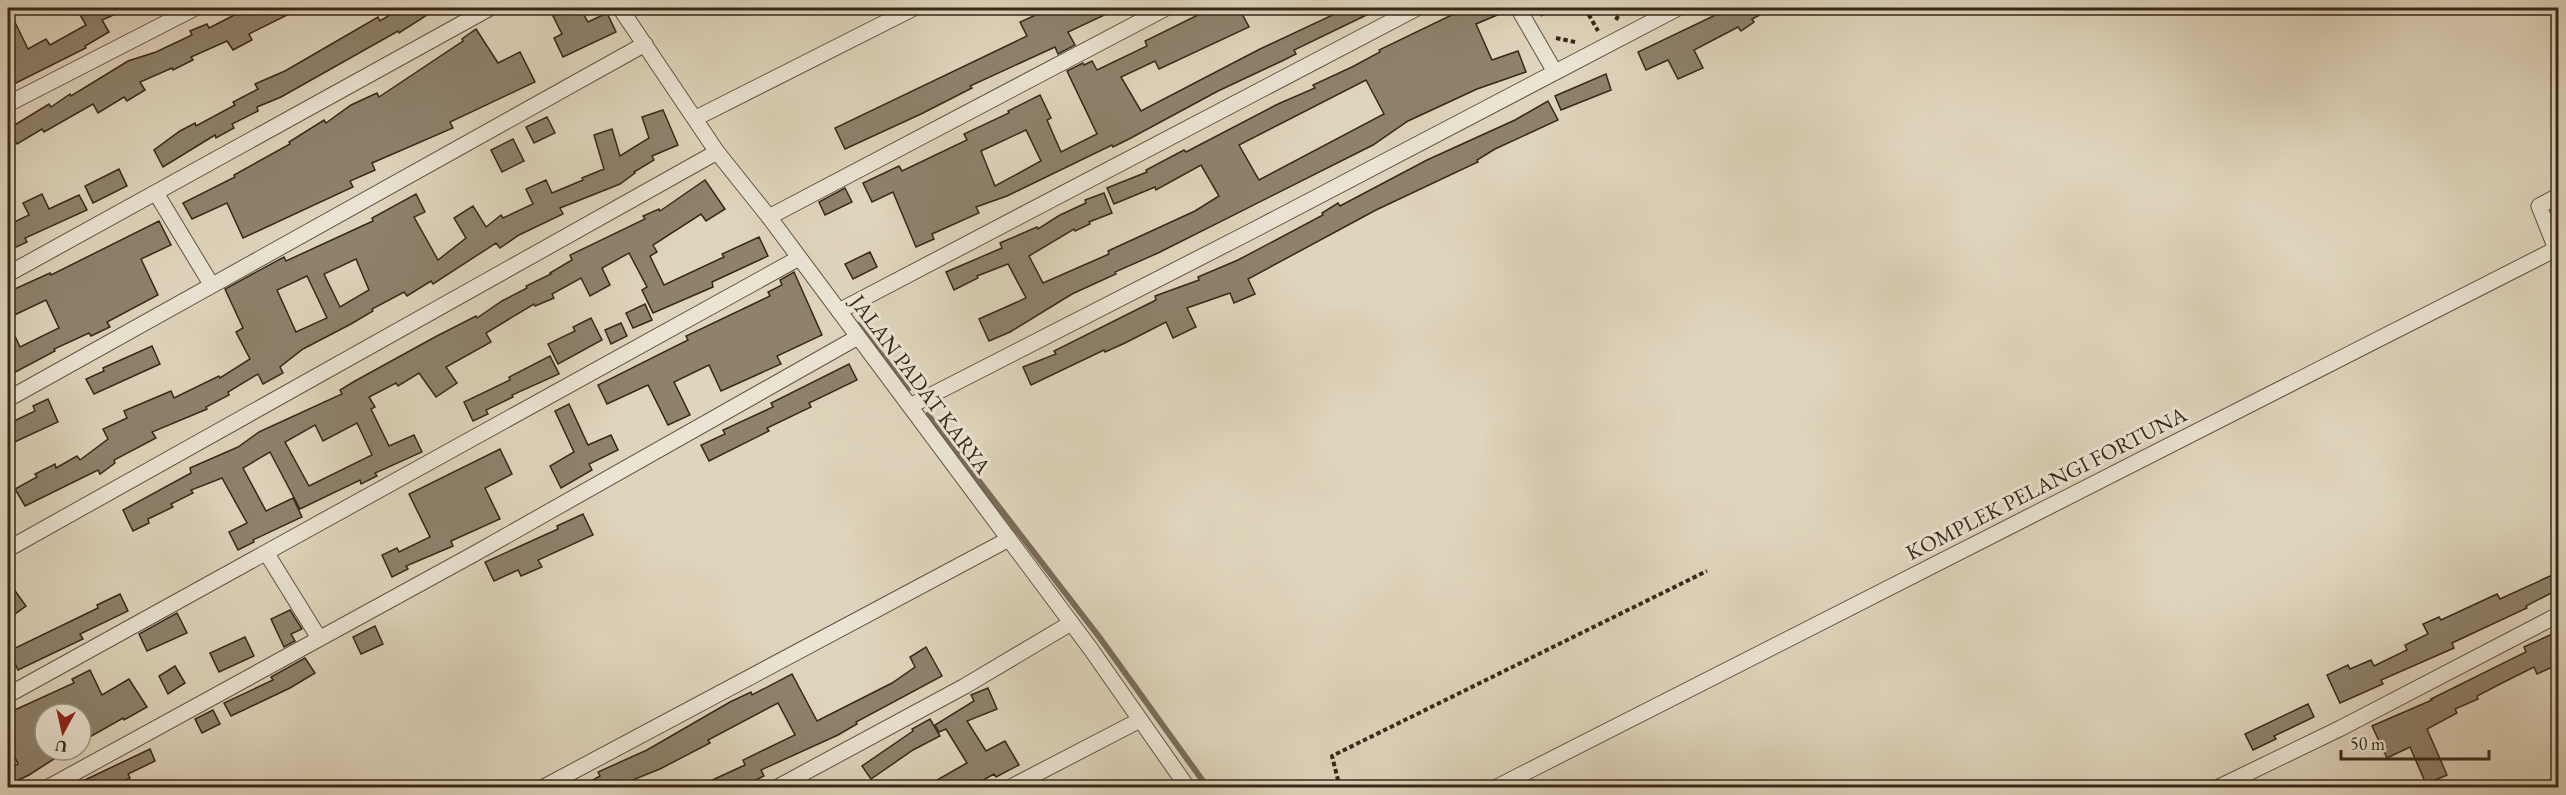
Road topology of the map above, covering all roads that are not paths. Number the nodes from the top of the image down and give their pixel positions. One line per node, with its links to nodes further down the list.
1 (195, 8): 12 (street)
2 (490, 8): 15 (street)
3 (620, 8): 10 (street, JALAN PADAT KARYA)
4 (914, 8): 13 (street)
5 (1166, 8): 17 (street)
6 (1418, 8): 21 (street)
7 (1518, 8): 11 (street)
8 (1678, 8): 9 (street)
9 (1656, 12): 11 (street)
10 (645, 44): 13 (street, JALAN PADAT KARYA); 20 (street)
11 (1555, 72): 24 (street)
12 (8, 104)
13 (696, 118): 14 (street, JALAN PADAT KARYA)
14 (717, 152): 17 (street, JALAN PADAT KARYA); 26 (street)
15 (156, 193): 19 (street); 20 (street)
16 (2559, 196): 38 (street, KOMPLEK PELANGI FORTUNA)
17 (769, 217): 18 (street, JALAN PADAT KARYA)
18 (800, 258): 21 (street, JALAN PADAT KARYA); 27 (street)
19 (8, 274)
20 (211, 284): 23 (street)
21 (839, 311): 22 (street, JALAN PADAT KARYA)
22 (858, 337): 24 (street, JALAN PADAT KARYA); 30 (street)
23 (8, 399)
24 (910, 406): 25 (street, JALAN PADAT KARYA)
25 (1009, 539): 29 (street, JALAN PADAT KARYA); 33 (street)
26 (8, 549)
27 (267, 554): 30 (street); 31 (street)
28 (2559, 615): 39 (street)
29 (1071, 622): 32 (street, JALAN PADAT KARYA); 35 (street)
30 (318, 638): 34 (street)
31 (8, 696)
32 (1140, 720): 36 (street); 37 (street, JALAN PADAT KARYA)
33 (546, 786)
34 (47, 788)
35 (776, 788)
36 (1009, 788)
37 (1188, 788)
38 (1496, 788)
39 (2217, 788)

